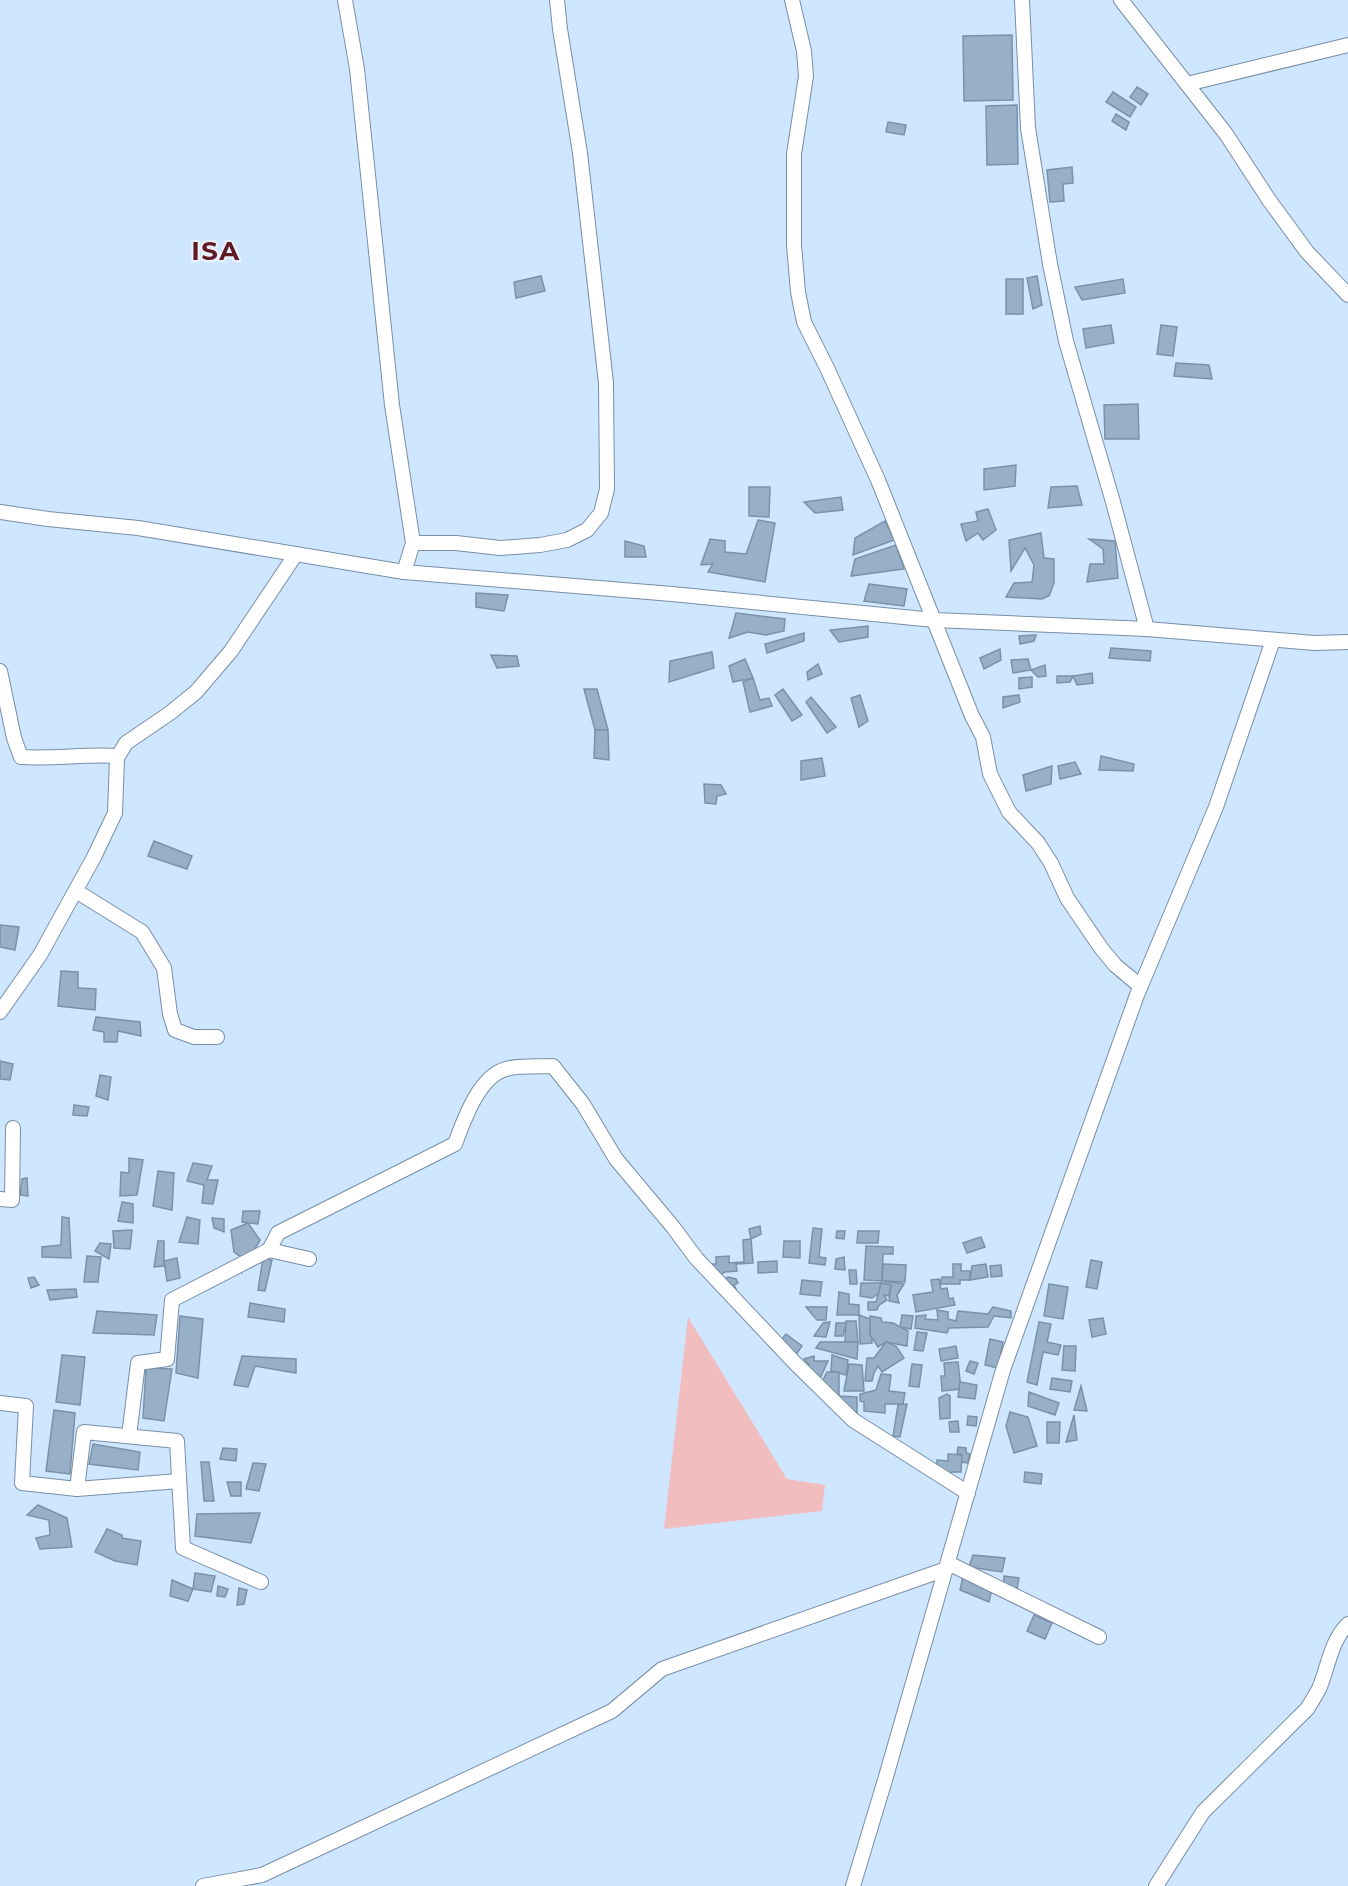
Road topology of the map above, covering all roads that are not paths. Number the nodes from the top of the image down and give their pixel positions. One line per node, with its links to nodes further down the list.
1 (345, 0): 10 (street)
2 (557, 0): 10 (street)
3 (792, 0): 13 (street)
4 (1022, 0): 14 (street)
5 (1120, 0): 7 (street)
6 (1348, 45): 7 (street)
7 (1187, 84): 8 (street)
8 (1348, 295)
9 (0, 512): 11 (street)
10 (413, 543): 12 (street)
11 (296, 554): 12 (street); 18 (street)
12 (404, 572): 13 (street)
13 (934, 620): 14 (street); 20 (street)
14 (1147, 629): 15 (street)
15 (1273, 640): 16 (street); 20 (street)
16 (1348, 642)
17 (0, 671): 18 (street)
18 (118, 756): 19 (street)
19 (76, 891): 21 (street); 22 (street)
20 (1140, 986): 31 (street)
21 (0, 1012)
22 (217, 1037)
23 (13, 1128): 24 (street)
24 (0, 1199)
25 (269, 1250): 26 (street); 28 (street); 31 (street)
26 (309, 1259)
27 (0, 1403): 30 (street)
28 (129, 1436): 29 (street); 30 (street)
29 (179, 1481): 30 (street); 33 (street)
30 (77, 1489)
31 (968, 1493): 32 (street)
32 (947, 1566): 35 (street); 36 (street); 37 (street)
33 (261, 1582)
34 (1348, 1624): 38 (street)
35 (1099, 1637)
36 (203, 1886)
37 (853, 1886)
38 (1156, 1886)

